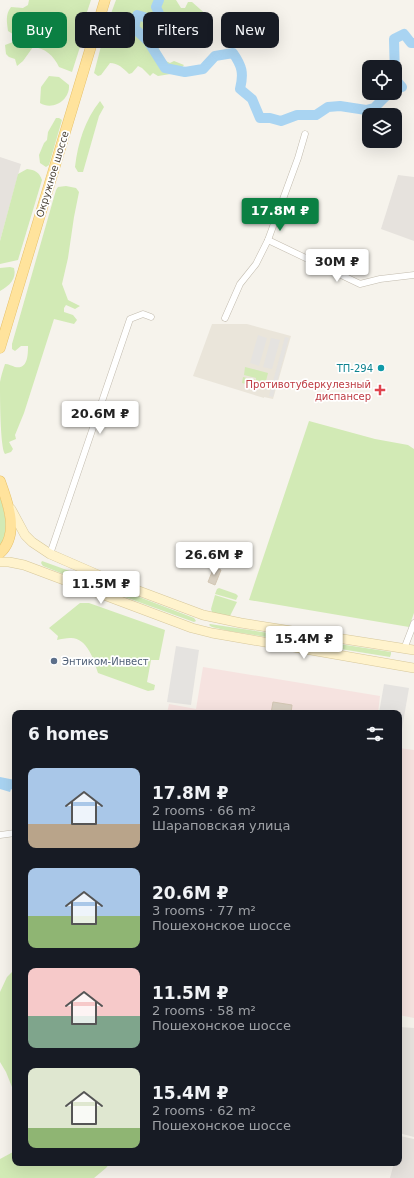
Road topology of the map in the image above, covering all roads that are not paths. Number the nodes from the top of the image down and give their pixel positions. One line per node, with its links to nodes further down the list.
1 (105, 0): 7 (main road, Окружное шоссе)
2 (305, 134): 3 (street)
3 (268, 240): 4 (street); 6 (street)
4 (414, 275)
5 (152, 317): 11 (street)
6 (225, 318)
7 (0, 348)
8 (0, 481): 9 (main road)
9 (7, 500): 10 (main road); 11 (main road)
10 (0, 553)
11 (50, 554): 13 (main road)
12 (0, 562): 15 (main road)
13 (202, 615): 15 (main road); 16 (main road)
14 (414, 623): 16 (street)
15 (199, 630): 18 (main road)
16 (404, 649): 17 (main road)
17 (414, 650)
18 (414, 668)
19 (12, 833): 20 (street)
20 (0, 835)

